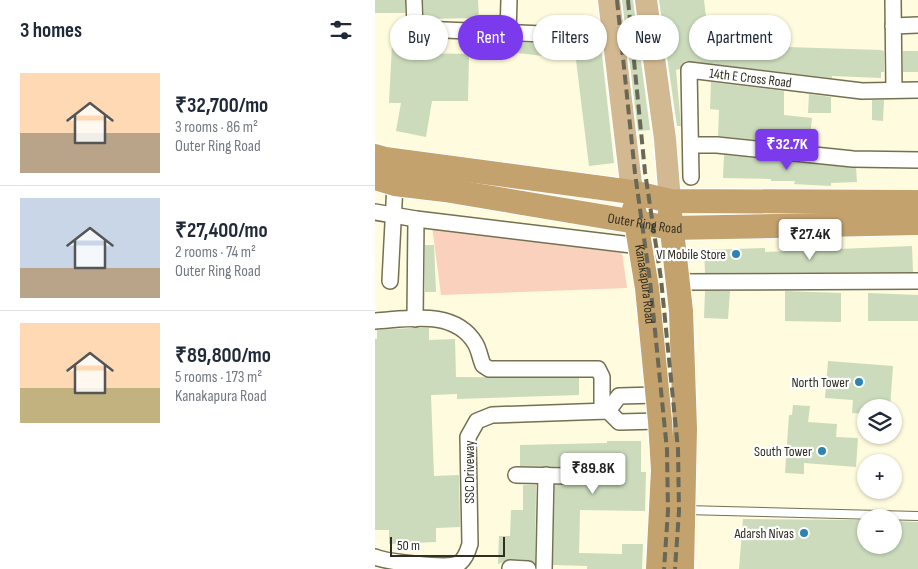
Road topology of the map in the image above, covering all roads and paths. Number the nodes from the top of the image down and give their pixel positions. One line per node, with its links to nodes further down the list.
1 (414, 0): 9 (street)
2 (509, 0): 6 (street)
3 (609, 0): 11 (main road, Kanakapura Road)
4 (646, 0): 20 (main road)
5 (893, 0): 7 (street)
6 (509, 15)
7 (893, 26): 8 (street); 12 (street)
8 (918, 26)
9 (458, 30)
10 (523, 33): 11 (street)
11 (614, 37): 19 (main road, Kanakapura Road)
12 (894, 90): 13 (street, 14th E Cross Road); 14 (street, 14th E Cross Road)
13 (918, 90)
14 (691, 145): 16 (street); 17 (street, 14th E Cross Road)
15 (375, 156): 19 (highway, Outer Ring Road)
16 (918, 160)
17 (691, 177)
18 (385, 181): 23 (street); 25 (highway, Outer Ring Road)
19 (632, 192): 20 (highway, Outer Ring Road); 25 (highway, Kanakapura Road)
20 (670, 201): 21 (highway, Outer Ring Road); 27 (highway)
21 (918, 202)
22 (375, 212): 23 (street)
23 (393, 215): 24 (street); 29 (street)
24 (416, 219): 28 (street); 32 (street)
25 (635, 222): 27 (highway, Outer Ring Road); 28 (highway, Kanakapura Road)
26 (918, 223): 27 (highway, Outer Ring Road)
27 (672, 228): 31 (highway)
28 (640, 246): 34 (highway, Kanakapura Road)
29 (390, 280)
30 (918, 281): 31 (street)
31 (678, 282): 40 (highway)
32 (415, 319): 33 (street); 35 (street)
33 (375, 321)
34 (657, 395): 35 (street); 36 (highway, Kanakapura Road)
35 (605, 411): 36 (street); 42 (street, SSC Driveway)
36 (660, 420): 46 (highway, Kanakapura Road)
37 (516, 475): 38 (street)
38 (546, 475): 39 (street); 45 (street)
39 (568, 476)
40 (683, 510): 41 (lane); 47 (highway)
41 (918, 516)
42 (375, 557)
43 (510, 568): 44 (street)
44 (528, 569)
45 (544, 569)
46 (658, 569)
47 (682, 569)

